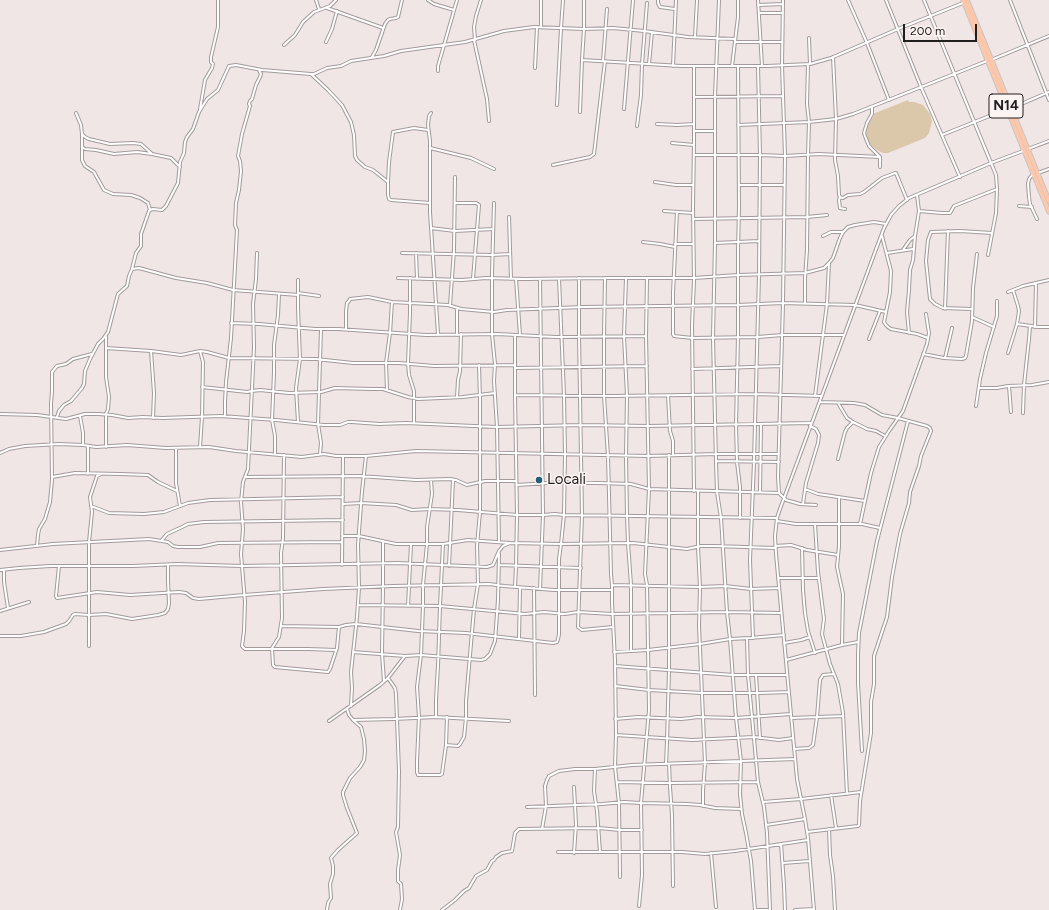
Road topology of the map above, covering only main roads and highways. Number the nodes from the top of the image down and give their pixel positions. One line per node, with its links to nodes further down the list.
1 (966, 1): 2 (main road, N14)
2 (1047, 200): 3 (main road, N14)
3 (1049, 212)

